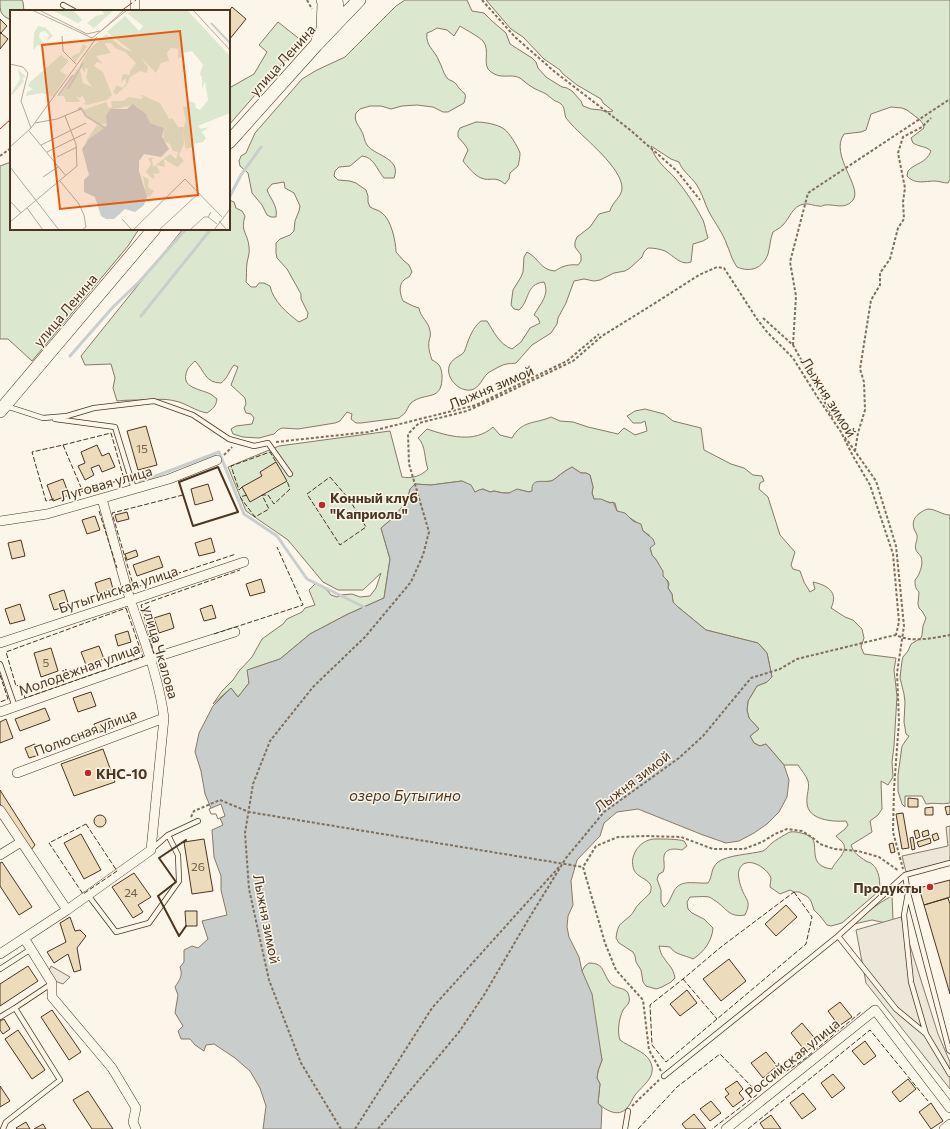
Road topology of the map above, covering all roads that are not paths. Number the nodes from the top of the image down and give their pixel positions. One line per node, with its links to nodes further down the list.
1 (323, 0): 7 (street)
2 (336, 0): 6 (street)
3 (359, 0): 6 (street, улица Ленина)
4 (63, 5): 5 (lane)
5 (72, 10)
6 (334, 26): 7 (street, улица Ленина)
7 (316, 46): 8 (street, улица Ленина)
8 (230, 141)
9 (153, 230): 10 (street, улица Ленина)
10 (2, 408): 11 (lane)
11 (43, 418): 13 (lane); 14 (lane)
12 (217, 460): 14 (street, Луговая улица)
13 (290, 474)
14 (134, 489): 15 (street, Луговая улица)
15 (102, 499): 16 (street, Луговая улица); 18 (street, улица Чкалова)
16 (0, 521)
17 (244, 562): 18 (street, Бутыгинская улица)
18 (131, 600): 20 (street, Бутыгинская улица); 21 (street, улица Чкалова)
19 (236, 632): 21 (street, Молодёжная улица)
20 (0, 643)
21 (150, 659): 23 (street, Молодёжная улица); 25 (street, улица Чкалова)
22 (0, 664): 23 (lane)
23 (14, 707): 24 (street, Молодёжная улица)
24 (0, 712)
25 (164, 718): 26 (street, Полюсная улица); 31 (street, улица Чкалова)
26 (17, 773)
27 (0, 810): 30 (street)
28 (198, 821): 29 (lane)
29 (168, 835): 31 (lane); 36 (lane)
30 (21, 842): 32 (street); 37 (street)
31 (151, 850): 36 (street)
32 (0, 855)
33 (950, 863): 34 (lane)
34 (905, 875): 35 (lane); 38 (lane)
35 (908, 893): 46 (lane); 47 (lane)
36 (88, 895): 37 (street)
37 (67, 910): 39 (street)
38 (838, 936): 46 (lane); 49 (lane)
39 (24, 938): 40 (street); 41 (street)
40 (31, 949): 42 (lane); 43 (street)
41 (0, 954)
42 (0, 969)
43 (52, 983): 44 (lane); 53 (street)
44 (15, 1008): 45 (lane); 54 (lane)
45 (0, 1017)
46 (926, 1034): 48 (lane)
47 (950, 1052)
48 (950, 1074)
49 (664, 1076)
50 (950, 1108): 56 (street, Российская улица)
51 (628, 1110): 55 (lane)
52 (950, 1124): 57 (street)
53 (133, 1127)
54 (3, 1129)
55 (625, 1129)
56 (726, 1129)
57 (944, 1129)

